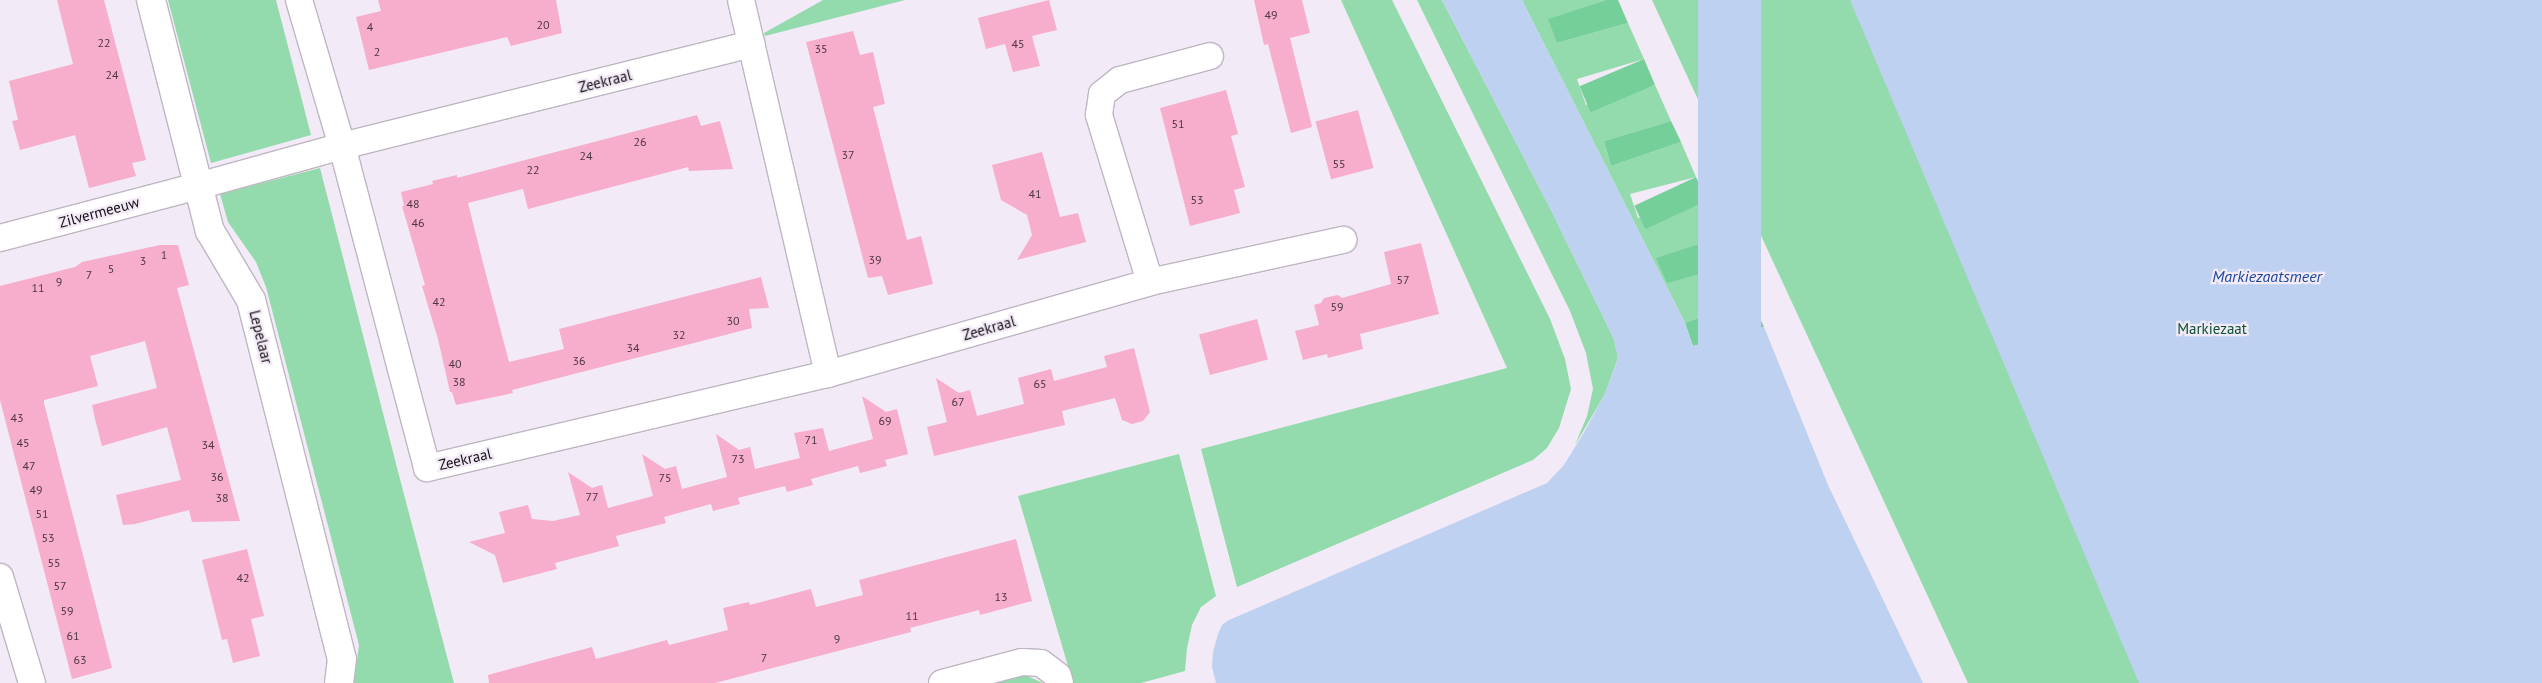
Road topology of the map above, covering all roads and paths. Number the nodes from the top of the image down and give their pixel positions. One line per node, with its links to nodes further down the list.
1 (151, 0): 7 (street, Lepelaar)
2 (299, 0): 6 (street, Zeekraal)
3 (741, 0): 4 (street)
4 (752, 44): 6 (street, Zeekraal); 11 (street)
5 (1210, 56): 10 (street)
6 (342, 146): 7 (street, Zeekraal); 11 (street, Zeekraal)
7 (198, 186): 8 (street, Zilvermeeuw); 14 (street, Lepelaar)
8 (0, 238)
9 (1343, 240): 10 (street, Zeekraal)
10 (1150, 282): 11 (street, Zeekraal)
11 (828, 374)
12 (0, 577): 13 (street)
13 (32, 683)
14 (339, 683)
15 (942, 683): 16 (street)
16 (1060, 683)

